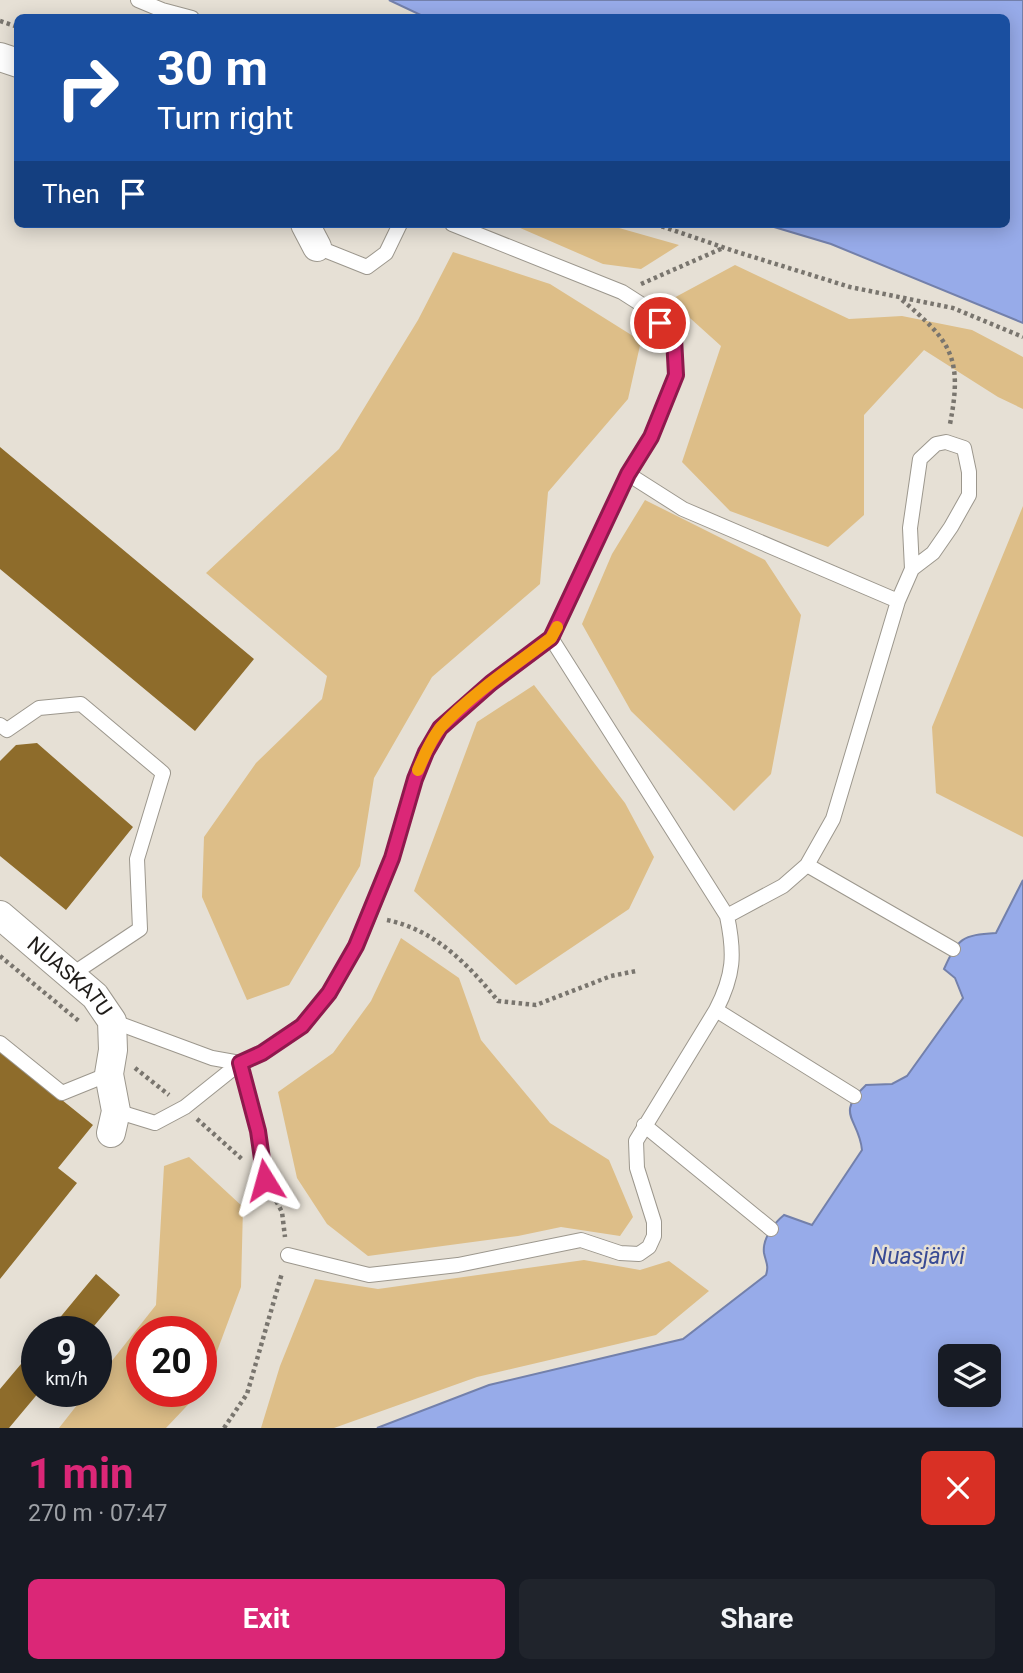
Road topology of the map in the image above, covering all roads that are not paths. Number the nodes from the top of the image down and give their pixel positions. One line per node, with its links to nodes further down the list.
1 (138, 0): 2 (lane)
2 (177, 14)
3 (398, 228): 5 (lane)
4 (462, 228): 6 (lane)
5 (311, 235)
6 (628, 474): 8 (lane); 9 (lane)
7 (912, 569): 7 (lane); 8 (lane)
8 (898, 601): 11 (lane)
9 (551, 638): 13 (lane); 20 (lane)
10 (0, 725): 15 (lane)
11 (807, 865): 13 (lane); 14 (lane)
12 (0, 915): 15 (street, NUASKATU)
13 (727, 916): 16 (lane)
14 (953, 949)
15 (71, 975): 17 (street, NUASKATU)
16 (716, 1010): 21 (lane); 23 (lane)
17 (112, 1021): 19 (street, NUASKATU); 20 (lane)
18 (0, 1042): 19 (lane)
19 (111, 1062): 22 (street, NUASKATU)
20 (240, 1063): 22 (lane); 24 (lane)
21 (854, 1096)
22 (113, 1122)
23 (644, 1125): 25 (lane); 26 (lane)
24 (265, 1180)
25 (771, 1228)
26 (288, 1255)

